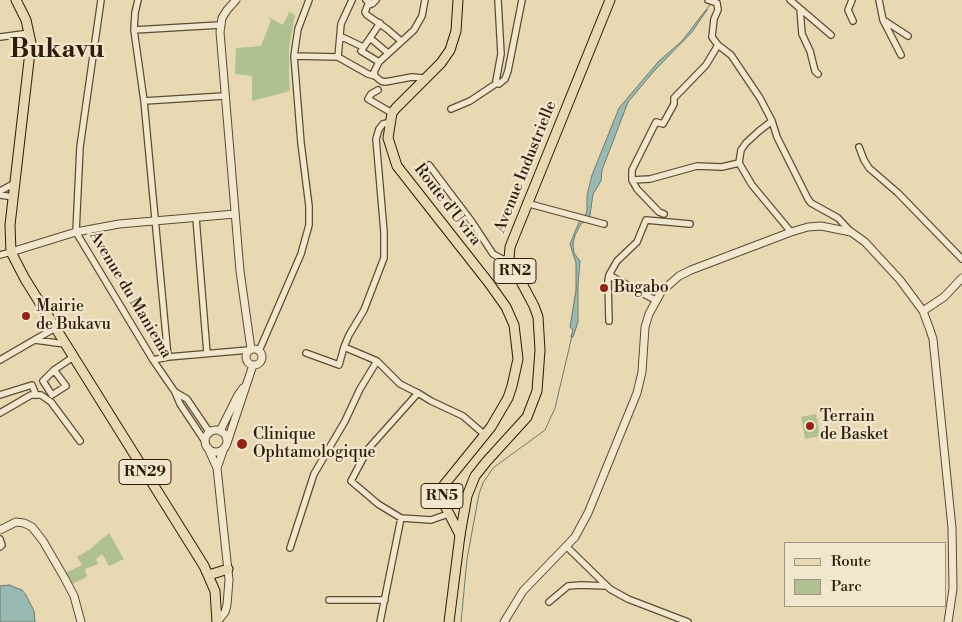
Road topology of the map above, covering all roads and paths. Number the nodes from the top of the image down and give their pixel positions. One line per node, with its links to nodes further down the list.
1 (16, 0): 24 (main road, RN29)
2 (101, 0): 63 (street, Avenue du Maniema)
3 (138, 0): 23 (street)
4 (236, 0): 22 (street)
5 (309, 0): 35 (street)
6 (352, 0): 26 (street)
7 (376, 0): 17 (street)
8 (425, 0): 30 (street)
9 (458, 0): 40 (main road)
10 (498, 0): 41 (street)
11 (522, 0): 41 (street)
12 (610, 0): 56 (main road, Avenue Industrielle / RN2)
13 (708, 0): 31 (street)
14 (790, 0): 18 (street)
15 (852, 0): 20 (street)
16 (879, 0): 19 (street)
17 (368, 2): 21 (street)
18 (800, 8): 25 (street); 38 (street)
19 (883, 20): 27 (street); 34 (street)
20 (853, 22)
21 (380, 24): 29 (street); 30 (street)
22 (220, 25): 23 (street); 43 (street)
23 (134, 30): 44 (street)
24 (30, 33): 28 (street); 52 (main road, RN29)
25 (831, 35)
26 (340, 36): 32 (street); 36 (street)
27 (908, 36)
28 (0, 37)
29 (370, 38): 32 (street); 33 (street)
30 (401, 41): 33 (street)
31 (718, 45): 47 (street); 51 (street)
32 (363, 47): 37 (street)
33 (388, 53): 37 (street)
34 (901, 55)
35 (294, 56): 36 (street); 79 (street)
36 (338, 58): 39 (street)
37 (378, 62): 39 (street)
38 (818, 74)
39 (375, 76): 40 (street)
40 (424, 78): 46 (main road)
41 (497, 84): 45 (street)
42 (378, 90): 46 (street)
43 (224, 96): 44 (street); 57 (street)
44 (144, 101): 60 (street)
45 (451, 109)
46 (392, 117): 78 (street); 97 (main road, Route d'Uvira / RN5)
47 (772, 121): 49 (street); 65 (street)
48 (858, 147): 69 (street)
49 (739, 163): 51 (street); 64 (street)
50 (429, 165): 68 (street)
51 (632, 180): 58 (street)
52 (14, 183): 53 (street); 55 (main road, RN29)
53 (0, 191)
54 (0, 195): 55 (street)
55 (13, 197): 66 (main road, RN29)
56 (526, 203): 61 (street); 68 (main road, Avenue Industrielle / RN2)
57 (236, 214): 59 (street); 79 (street)
58 (664, 214)
59 (196, 218): 60 (street); 80 (street)
60 (154, 221): 63 (street); 83 (street)
61 (604, 224)
62 (690, 224): 70 (street)
63 (76, 232): 66 (street); 85 (street, Avenue du Maniema)
64 (791, 232): 65 (street); 72 (street)
65 (851, 232): 73 (street)
66 (10, 252): 67 (street); 75 (main road, RN29)
67 (0, 255)
68 (509, 259): 105 (main road, Avenue Industrielle / RN2)
69 (962, 259)
70 (609, 275): 72 (street); 74 (street)
71 (962, 278): 73 (street)
72 (655, 300): 108 (street)
73 (923, 311): 122 (street)
74 (609, 321)
75 (55, 328): 76 (street); 77 (main road, RN29)
76 (35, 340): 77 (street); 84 (street)
77 (65, 344): 82 (main road, RN29)
78 (344, 347): 81 (street); 86 (street)
79 (253, 350): 80 (street); 87 (street); 87 (street)
80 (207, 353): 83 (street)
81 (306, 353)
82 (73, 357): 88 (street); 111 (main road, RN29)
83 (168, 357): 85 (street)
84 (0, 360)
85 (153, 360): 90 (street, Avenue du Maniema)
86 (377, 361): 91 (street); 109 (street)
87 (252, 365): 89 (street)
88 (54, 370)
89 (244, 388): 95 (street); 100 (street)
90 (176, 392): 96 (street); 99 (street, Avenue du Maniema)
91 (418, 393): 97 (street); 103 (street)
92 (0, 395): 93 (street)
93 (36, 395): 94 (street); 98 (street)
94 (0, 413)
95 (220, 432): 96 (street); 100 (street)
96 (210, 433): 99 (street)
97 (485, 435): 102 (main road, Route d'Uvira / RN5)
98 (80, 441)
99 (207, 445): 100 (street); 101 (street)
100 (226, 446): 101 (street)
101 (217, 468): 110 (street)
102 (448, 514): 103 (street); 105 (main road, Route d'Uvira / RN5)
103 (401, 518): 114 (street)
104 (0, 530): 116 (street)
105 (460, 535): 119 (main road, Avenue Industrielle / RN2)
106 (0, 539): 107 (street)
107 (0, 547)
108 (567, 547): 112 (street); 120 (street)
109 (290, 548)
110 (228, 570): 111 (main road); 117 (street)
111 (209, 575): 117 (main road, RN29)
112 (607, 586): 115 (street); 121 (street)
113 (329, 600): 114 (street)
114 (385, 600): 118 (street)
115 (549, 602)
116 (81, 622)
117 (217, 622)
118 (380, 622)
119 (449, 622)
120 (504, 622)
121 (688, 622)
122 (948, 622)

